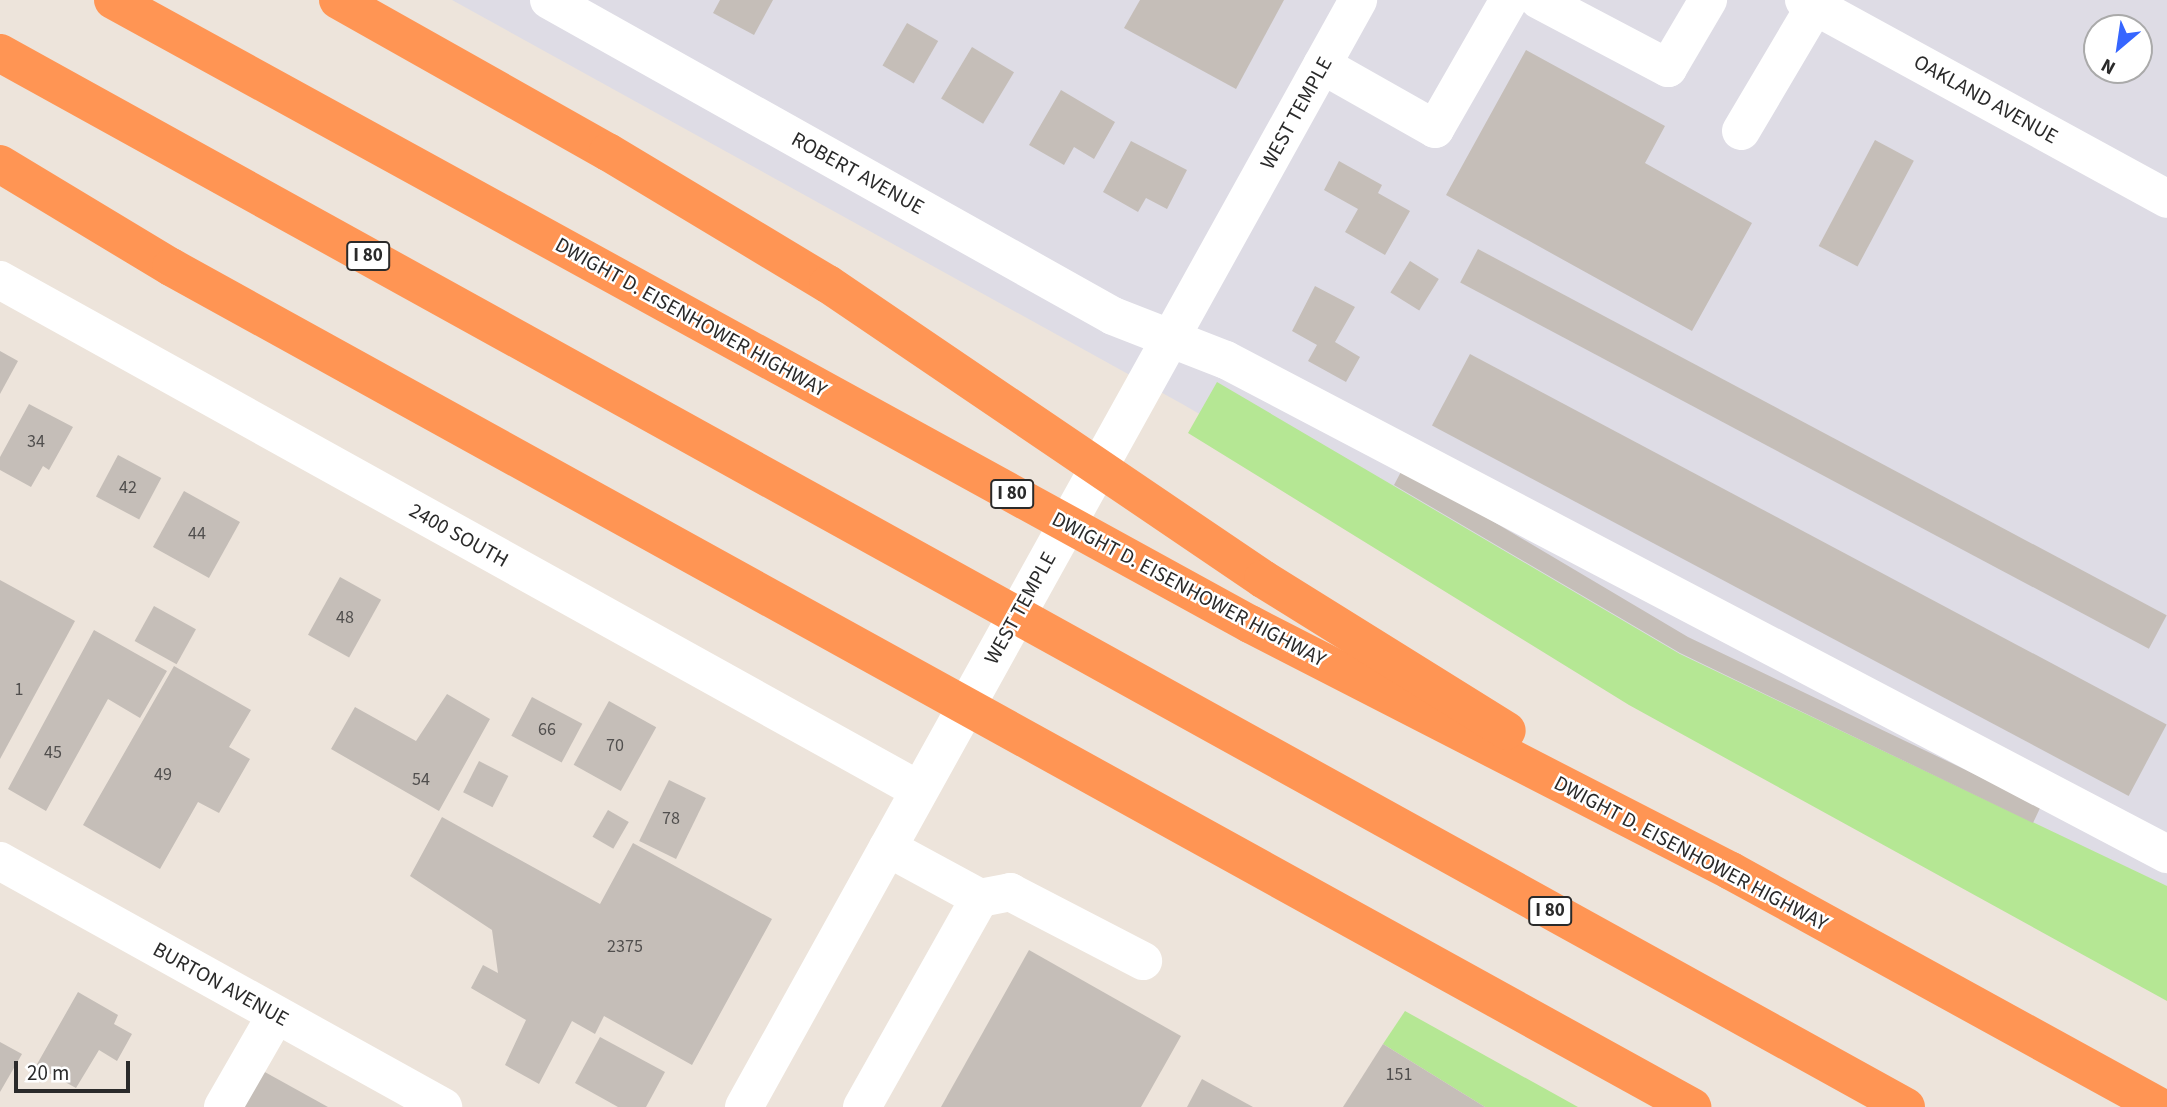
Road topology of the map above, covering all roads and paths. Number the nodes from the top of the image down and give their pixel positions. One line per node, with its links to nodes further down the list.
1 (113, 0): 22 (highway, DWIGHT D. EISENHOWER HIGHWAY / I 80)
2 (338, 0): 22 (highway)
3 (549, 0): 17 (street, ROBERT AVENUE)
4 (1358, 0): 10 (street, WEST TEMPLE)
5 (1508, 0): 10 (street)
6 (1539, 0): 7 (street)
7 (1708, 0)
8 (1810, 3): 11 (street); 14 (street, OAKLAND AVENUE)
9 (3, 55): 31 (highway, I 80)
10 (1322, 65): 17 (street, WEST TEMPLE)
11 (1741, 131)
12 (0, 164): 15 (highway)
13 (0, 190): 15 (highway)
14 (2167, 199)
15 (171, 267): 30 (highway)
16 (0, 280): 18 (street, 2400 SOUTH)
17 (1170, 340): 18 (street, WEST TEMPLE); 20 (street, ROBERT AVENUE)
18 (919, 790): 19 (street, WEST TEMPLE)
19 (888, 848): 23 (street); 28 (street, WEST TEMPLE)
20 (2167, 854)
21 (0, 861): 25 (street, BURTON AVENUE)
22 (1731, 871): 32 (highway, DWIGHT D. EISENHOWER HIGHWAY / I 80)
23 (980, 898): 24 (street); 29 (street)
24 (1143, 961)
25 (276, 1015): 26 (street, BURTON AVENUE); 27 (street)
26 (424, 1103)
27 (223, 1107)
28 (744, 1107)
29 (862, 1107)
30 (1692, 1107)
31 (1906, 1107)
32 (2160, 1107)

